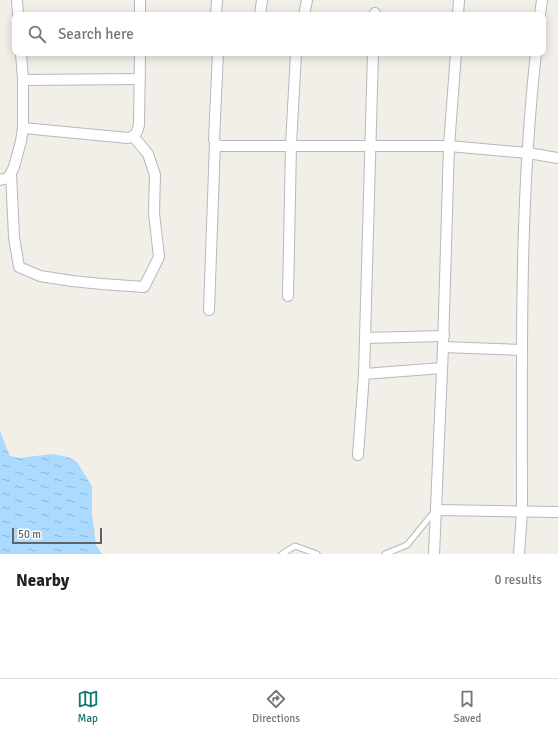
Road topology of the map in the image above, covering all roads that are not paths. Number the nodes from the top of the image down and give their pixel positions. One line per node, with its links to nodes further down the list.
1 (17, 0): 8 (street)
2 (140, 0): 9 (street)
3 (217, 0): 10 (street)
4 (262, 0): 11 (street)
5 (307, 0): 12 (street)
6 (459, 0): 13 (street)
7 (542, 0): 14 (street)
8 (18, 12)
9 (140, 12)
10 (216, 12)
11 (260, 12)
12 (305, 12)
13 (458, 12)
14 (540, 12)
15 (21, 56): 23 (street)
16 (140, 56): 22 (street)
17 (218, 56): 26 (street)
18 (296, 56): 27 (street)
19 (373, 56): 28 (street)
20 (456, 56): 29 (street)
21 (536, 56): 30 (street)
22 (140, 79): 23 (street); 25 (street)
23 (23, 80): 24 (street)
24 (23, 128): 25 (street); 32 (street)
25 (133, 136): 32 (street)
26 (214, 143): 27 (street); 35 (street)
27 (291, 146): 28 (street); 34 (street)
28 (370, 146): 29 (street); 37 (street)
29 (449, 146): 30 (street); 36 (street)
30 (528, 153): 31 (street); 39 (street)
31 (558, 158)
32 (11, 173): 33 (street)
33 (0, 180)
34 (288, 296)
35 (209, 310)
36 (444, 336): 37 (street); 38 (street)
37 (365, 338): 41 (street)
38 (443, 347): 39 (street); 40 (street)
39 (522, 350): 44 (street)
40 (442, 368): 41 (street); 43 (street)
41 (364, 374): 42 (street)
42 (358, 455)
43 (436, 510): 44 (street); 48 (lane); 49 (street)
44 (522, 512): 45 (street); 50 (street)
45 (558, 512)
46 (282, 554): 47 (lane)
47 (317, 554)
48 (385, 554)
49 (434, 554)
50 (519, 554)

